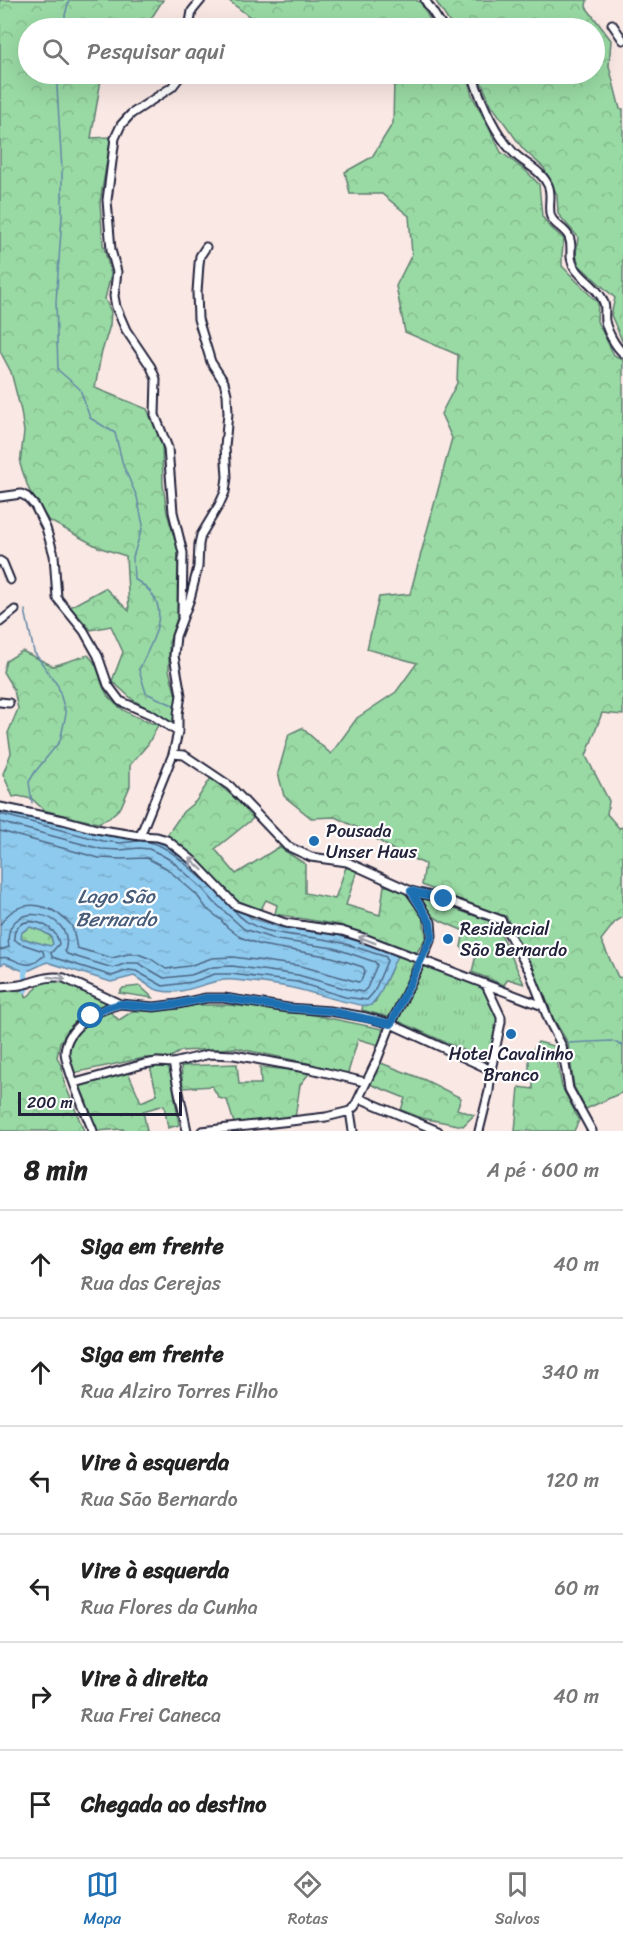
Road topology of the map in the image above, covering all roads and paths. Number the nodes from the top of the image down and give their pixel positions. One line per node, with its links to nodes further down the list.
1 (201, 0): 3 (street)
2 (425, 0): 4 (street)
3 (191, 18)
4 (437, 18)
5 (612, 24): 6 (street)
6 (623, 40)
7 (174, 84): 15 (street)
8 (475, 84): 10 (street)
9 (206, 247): 15 (street)
10 (623, 353)
11 (0, 497): 19 (street)
12 (0, 561): 13 (street)
13 (10, 580)
14 (15, 610): 16 (street)
15 (182, 619): 19 (street)
16 (0, 622)
17 (0, 702): 18 (street)
18 (9, 703)
19 (178, 732): 20 (street)
20 (172, 754): 22 (street); 23 (street)
21 (0, 807): 22 (street)
22 (140, 836): 24 (street, one-way to 22)
23 (411, 891): 24 (street); 28 (street)
24 (422, 960): 25 (street); 29 (street)
25 (486, 985): 28 (street); 31 (street)
26 (0, 987): 27 (street, one-way to 27)
27 (120, 1004): 29 (street); 33 (street)
28 (543, 1005): 42 (street)
29 (391, 1024): 31 (street); 32 (street)
30 (173, 1063): 32 (street); 33 (street); 37 (street)
31 (491, 1070): 41 (street)
32 (365, 1082): 34 (street)
33 (75, 1083): 36 (street)
34 (359, 1098): 35 (street); 40 (street)
35 (350, 1111): 38 (street); 39 (street)
36 (93, 1131)
37 (187, 1131)
38 (202, 1131)
39 (353, 1131)
40 (438, 1131)
41 (479, 1131)
42 (592, 1131)

